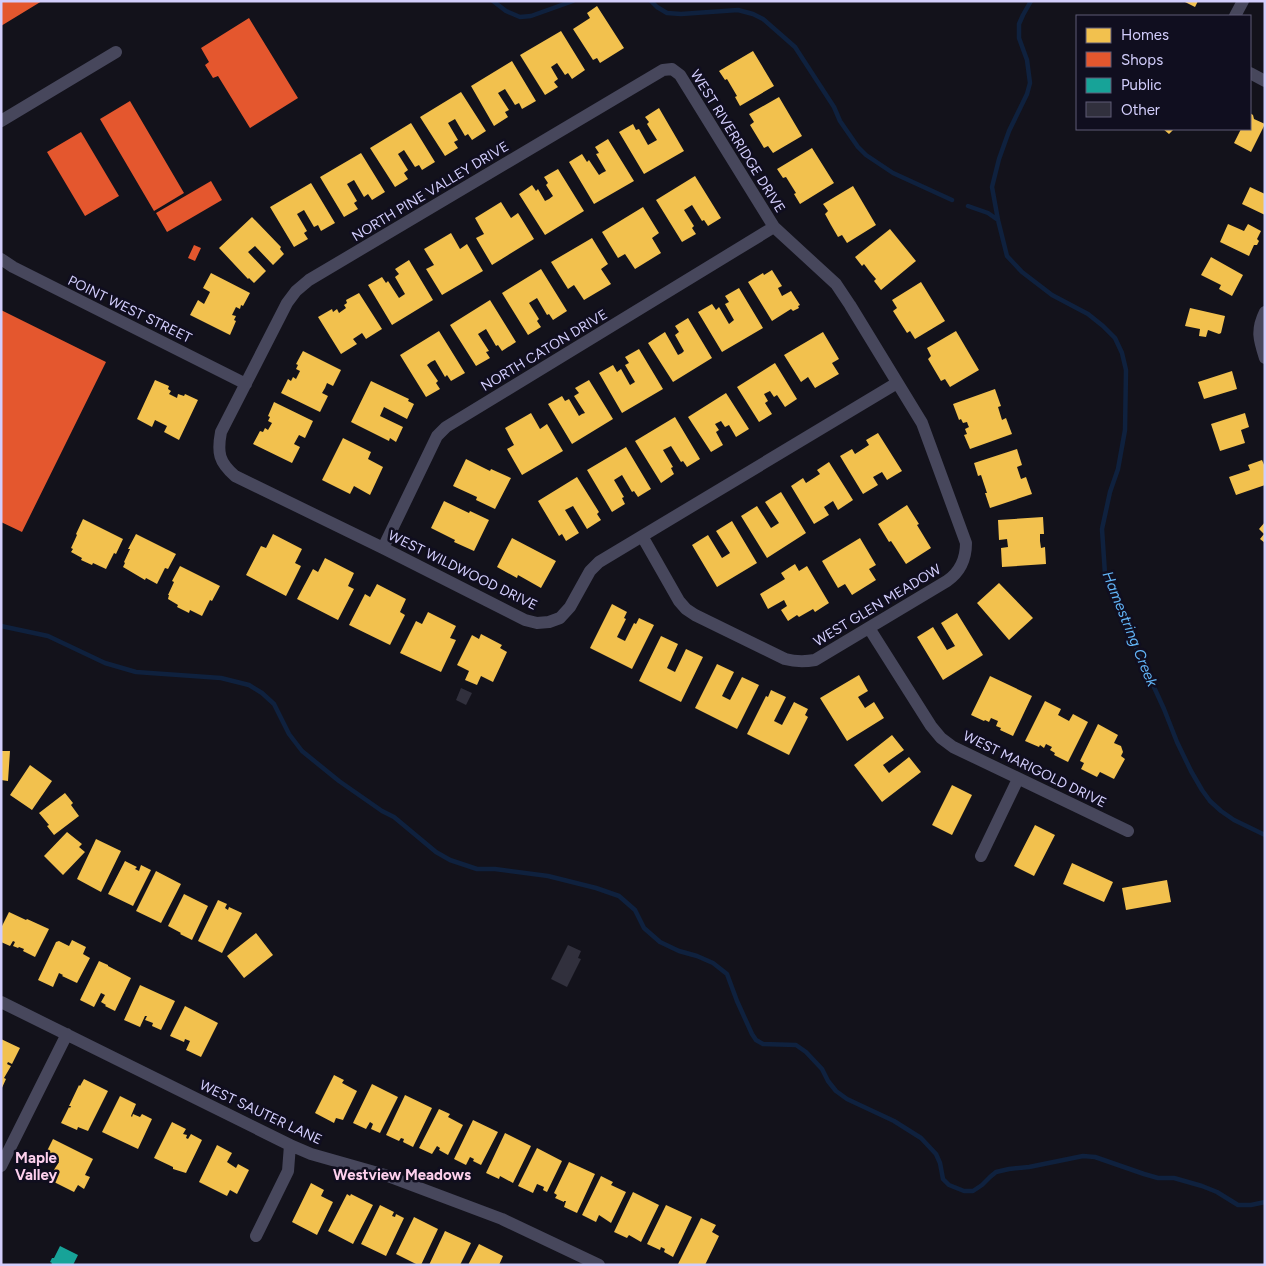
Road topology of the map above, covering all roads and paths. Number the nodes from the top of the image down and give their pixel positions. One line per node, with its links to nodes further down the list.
1 (1243, 1): 2 (street)
2 (1236, 15)
3 (116, 52): 7 (street)
4 (672, 69): 8 (street, WEST RIVERRIDGE DRIVE); 13 (street, NORTH PINE VALLEY DRIVE)
5 (1251, 73): 6 (street)
6 (1265, 80)
7 (1, 121)
8 (774, 227): 12 (street, WEST RIVERRIDGE DRIVE); 15 (street, NORTH CATON DRIVE)
9 (1, 259): 13 (street, POINT WEST STREET)
10 (1265, 312): 11 (street)
11 (1265, 358)
12 (897, 383): 14 (street, WEST WILDWOOD DRIVE); 16 (street, WEST RIVERRIDGE DRIVE)
13 (246, 384): 15 (street, WEST WILDWOOD DRIVE)
14 (642, 536): 15 (street, WEST WILDWOOD DRIVE); 17 (street, WEST GLEN MEADOW)
15 (383, 548)
16 (964, 562): 17 (street, WEST GLEN MEADOW)
17 (869, 628): 18 (street, WEST MARIGOLD DRIVE)
18 (1018, 779): 19 (street, WEST MARIGOLD DRIVE); 20 (street)
19 (1128, 831)
20 (981, 856)
21 (1, 1002): 22 (street, WEST SAUTER LANE)
22 (67, 1034): 23 (street, WEST SAUTER LANE); 24 (street)
23 (290, 1145): 25 (street); 26 (street, WEST SAUTER LANE)
24 (1, 1166)
25 (256, 1236)
26 (599, 1265)

